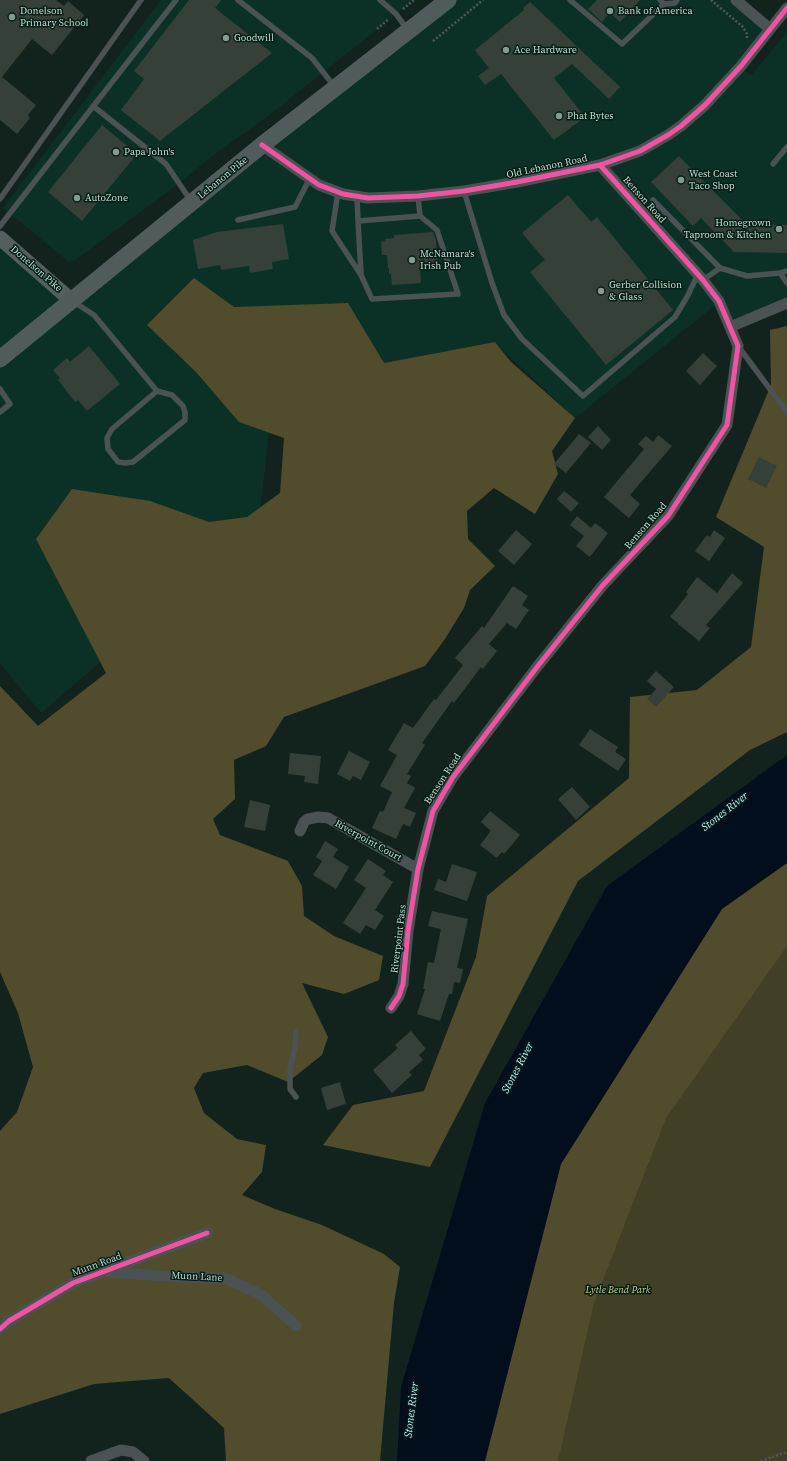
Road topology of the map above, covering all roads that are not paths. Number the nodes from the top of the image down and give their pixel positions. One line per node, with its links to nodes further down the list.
1 (141, 0): 24 (lane)
2 (176, 0): 14 (lane)
3 (238, 0): 13 (lane)
4 (380, 0): 12 (lane)
5 (448, 0): 12 (main road, Lebanon Pike)
6 (570, 0): 9 (lane)
7 (677, 0): 9 (lane)
8 (736, 0): 11 (street)
9 (662, 2)
10 (787, 8): 11 (street, Old Lebanon Road)
11 (770, 29): 18 (street, Old Lebanon Road)
12 (408, 31): 13 (main road, Lebanon Pike)
13 (335, 88): 15 (main road, Lebanon Pike)
14 (93, 106): 26 (lane); 30 (lane)
15 (262, 145): 19 (street, Old Lebanon Road); 26 (main road, Lebanon Pike)
16 (787, 147): 17 (lane)
17 (773, 164)
18 (600, 165): 20 (street, Old Lebanon Road); 36 (street, Benson Road)
19 (310, 178): 21 (street, Old Lebanon Road); 28 (lane)
20 (464, 191): 23 (street, Old Lebanon Road); 36 (lane)
21 (338, 192): 22 (street, Old Lebanon Road); 35 (lane)
22 (357, 196): 23 (street, Old Lebanon Road); 29 (lane)
23 (418, 196): 27 (lane)
24 (0, 199)
25 (653, 200): 32 (lane)
26 (192, 202): 38 (main road, Lebanon Pike)
27 (420, 216): 29 (lane); 35 (lane)
28 (238, 220)
29 (358, 221): 35 (lane)
30 (0, 226)
31 (0, 238): 38 (main road, Donelson Pike)
32 (720, 268): 34 (lane); 36 (lane)
33 (787, 271): 34 (lane)
34 (780, 273): 37 (lane)
35 (361, 274)
36 (701, 277): 40 (street, Benson Road)
37 (787, 283)
38 (72, 301): 42 (main road, Lebanon Pike); 44 (lane)
39 (787, 302): 40 (street)
40 (730, 327): 41 (street, Benson Road)
41 (738, 346): 46 (lane); 48 (street, Benson Road)
42 (0, 359)
43 (0, 389): 45 (lane)
44 (157, 391): 44 (lane)
45 (0, 412)
46 (787, 412)
47 (300, 831): 48 (street, Riverpoint Court)
48 (418, 869): 49 (street, Riverpoint Pass)
49 (391, 1008)
50 (296, 1031): 51 (lane)
51 (296, 1097)
52 (207, 1233): 53 (street, Munn Road)
53 (106, 1271): 54 (street, Munn Lane); 55 (street, Munn Road)
54 (296, 1326)
55 (0, 1329)
56 (91, 1461): 57 (street)
57 (144, 1461)

